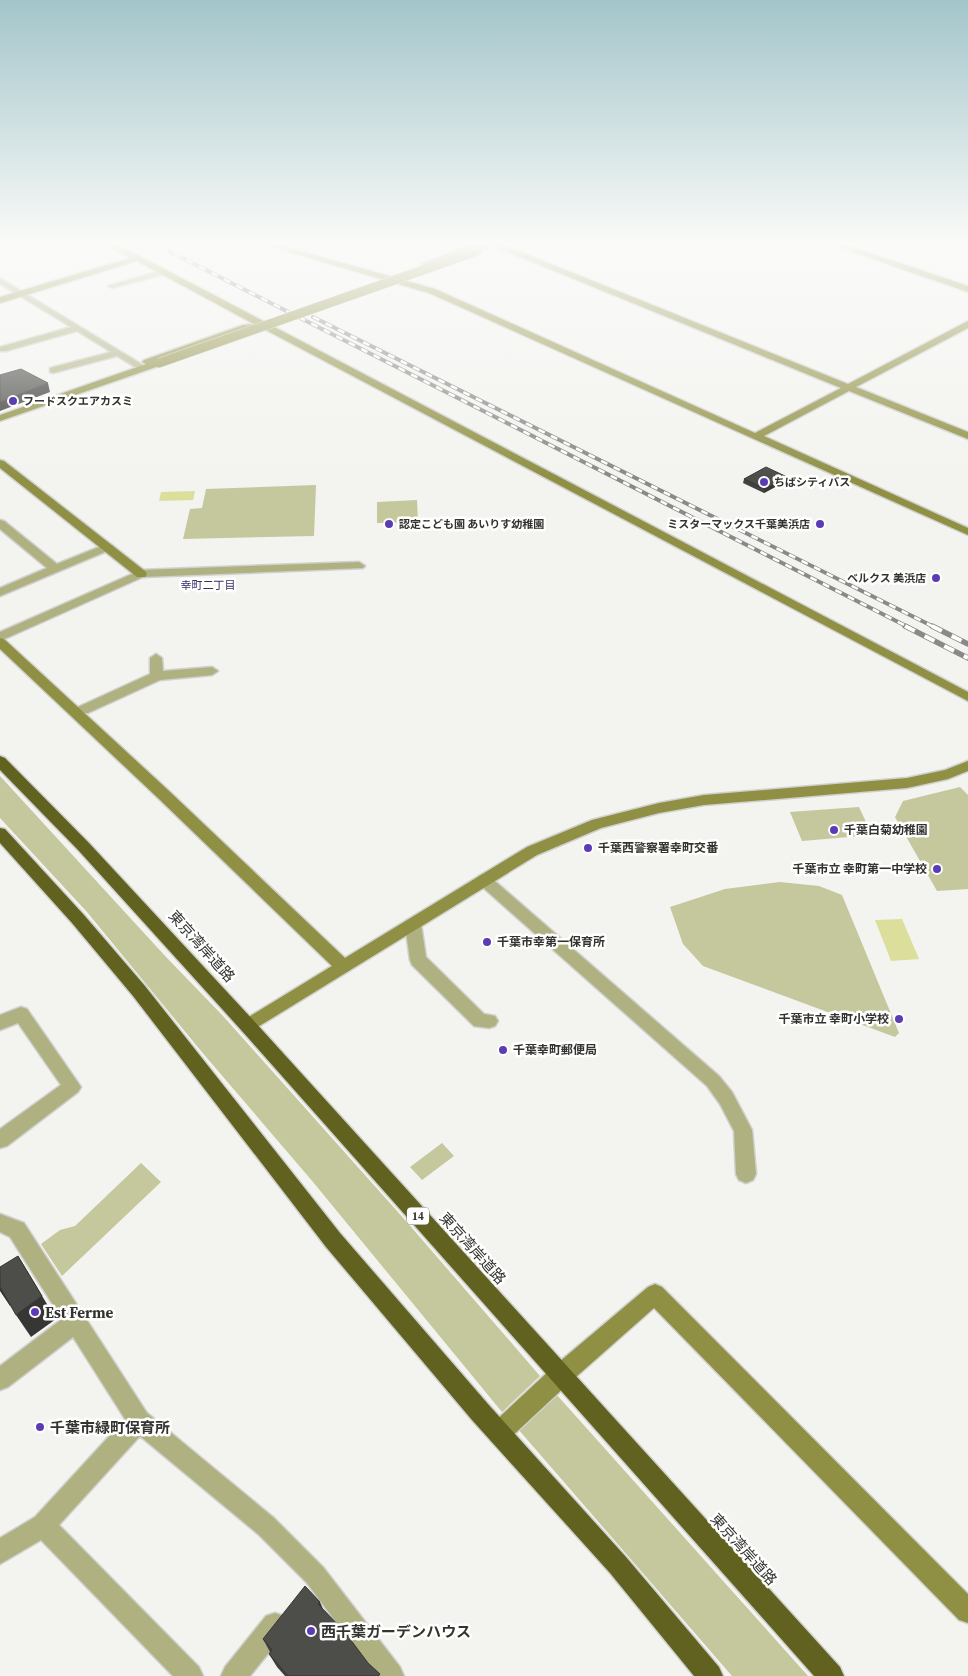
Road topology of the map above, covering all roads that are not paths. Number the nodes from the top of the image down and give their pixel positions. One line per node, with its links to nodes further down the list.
1 (63, 319): 8 (street)
2 (254, 319): 7 (street)
3 (283, 319): 13 (street, bridge)
4 (495, 319): 16 (street)
5 (677, 319): 14 (street)
6 (968, 324): 14 (street)
7 (265, 325): 11 (street); 13 (street); 31 (street)
8 (78, 328): 9 (street); 10 (street)
9 (3, 349)
10 (118, 353): 11 (street); 12 (street)
11 (138, 366): 13 (street)
12 (53, 370)
13 (122, 376): 15 (street)
14 (848, 388): 16 (street); 17 (street)
15 (0, 418)
16 (755, 436): 20 (street)
17 (968, 436)
18 (0, 463): 21 (street)
19 (0, 523): 23 (street)
20 (968, 532)
21 (108, 547): 23 (street); 24 (street)
22 (359, 566): 24 (street)
23 (54, 568): 25 (street)
24 (141, 574): 26 (street)
25 (0, 592)
26 (0, 637)
27 (0, 642): 38 (street)
28 (156, 658): 30 (street)
29 (212, 671): 30 (street)
30 (157, 676): 32 (street)
31 (968, 697)
32 (83, 710)
33 (0, 761): 41 (highway, 東京湾岸道路 / 14)
34 (968, 766): 36 (street)
35 (0, 833): 49 (highway)
36 (484, 880): 37 (street); 43 (street)
37 (413, 924): 38 (street); 39 (street)
38 (343, 967): 41 (street)
39 (489, 1021)
40 (0, 1023): 42 (street)
41 (248, 1026): 46 (highway, 東京湾岸道路 / 14)
42 (0, 1140)
43 (746, 1174)
44 (0, 1223): 45 (street)
45 (75, 1322): 47 (street); 48 (street)
46 (560, 1376): 49 (street); 53 (street); 58 (highway, 東京湾岸道路 / 14)
47 (0, 1379)
48 (139, 1422): 50 (street); 52 (street)
49 (499, 1434): 57 (highway)
50 (43, 1526): 51 (street); 54 (street)
51 (0, 1552)
52 (302, 1591): 55 (street); 56 (street)
53 (968, 1611)
54 (190, 1676)
55 (234, 1676)
56 (392, 1676)
57 (710, 1676)
58 (831, 1676)

